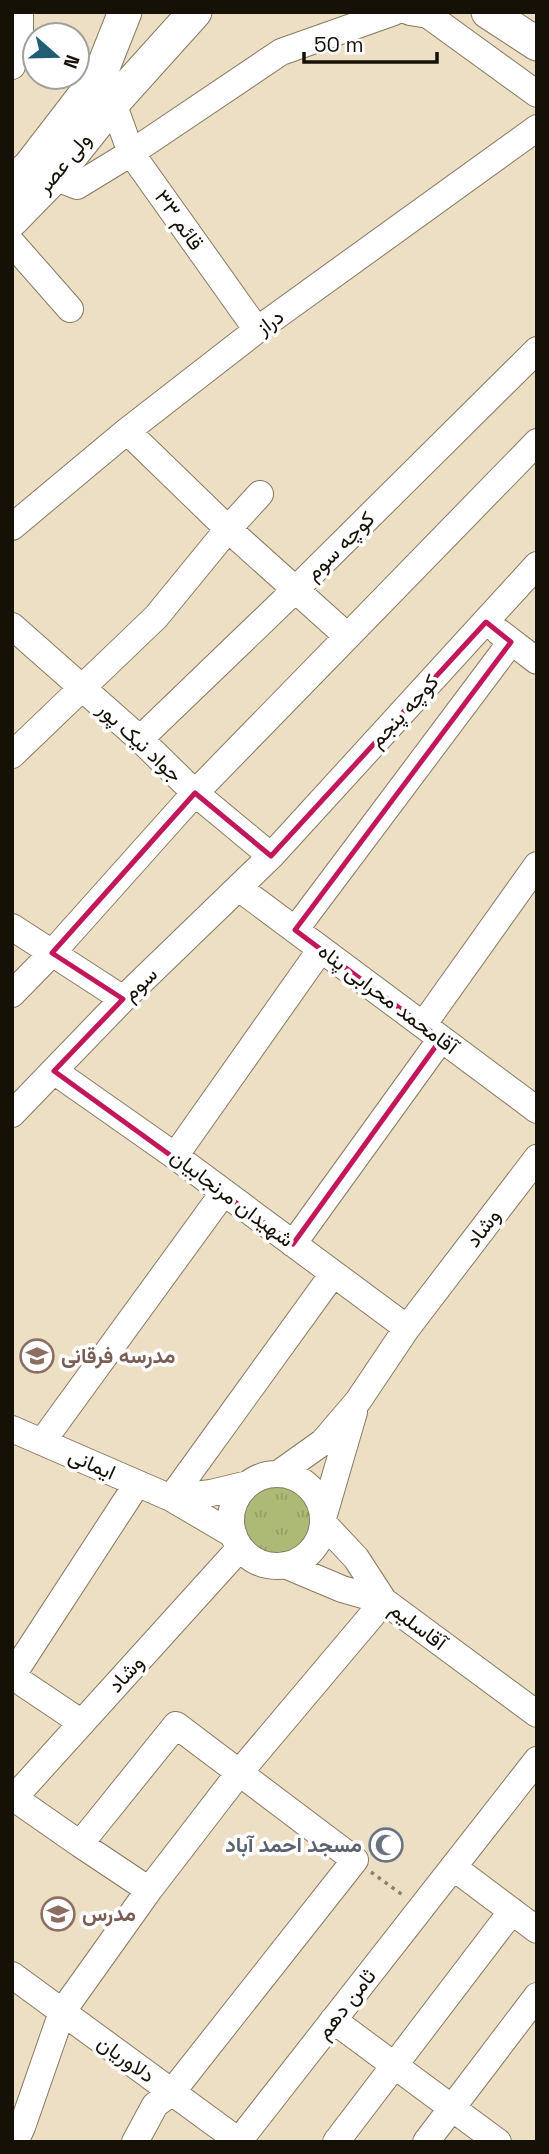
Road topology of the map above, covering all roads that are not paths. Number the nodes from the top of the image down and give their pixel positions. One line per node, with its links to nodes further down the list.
1 (20, 12): 8 (street)
2 (125, 12): 14 (main road)
3 (195, 12): 10 (main road, ولی عصر)
4 (394, 12): 12 (street)
5 (410, 12): 9 (street)
6 (488, 12): 7 (main road)
7 (537, 44)
8 (12, 66)
9 (537, 94)
10 (113, 103): 12 (street, قائم ۳۳); 13 (main road, ولی عصر)
11 (537, 128): 18 (street, دراز)
12 (131, 153): 13 (street); 18 (street, قائم ۳۳)
13 (54, 177): 15 (main road, ولی عصر)
14 (12, 182)
15 (12, 220)
16 (12, 243): 17 (street)
17 (70, 309)
18 (257, 330): 20 (street, دراز)
19 (537, 350): 26 (street, کوچه سوم)
20 (127, 431): 23 (street, دراز); 24 (street)
21 (537, 442): 29 (street)
22 (260, 494): 24 (street)
23 (12, 527)
24 (228, 528): 26 (street); 32 (street)
25 (537, 565): 27 (street, کوچه پنجم)
26 (295, 590): 29 (street); 33 (street, کوچه سوم)
27 (486, 622): 30 (street); 36 (street, کوچه پنجم)
28 (12, 626): 32 (street, جواد نیک پور)
29 (347, 636): 35 (street)
30 (511, 642): 31 (street); 40 (street)
31 (537, 661)
32 (81, 689): 33 (street, جواد نیک پور); 34 (street)
33 (140, 738): 35 (street, جواد نیک پور)
34 (12, 755)
35 (195, 793): 36 (street, جواد نیک پور); 42 (street)
36 (271, 856): 38 (street, سوم)
37 (537, 865): 45 (street)
38 (239, 888): 40 (street, آقامحمد محرابی پناه); 44 (street, سوم)
39 (12, 927): 42 (street)
40 (295, 930): 41 (street, آقامحمد محرابی پناه)
41 (321, 949): 45 (street, آقامحمد محرابی پناه); 49 (street)
42 (52, 953): 43 (street); 44 (street)
43 (12, 994)
44 (123, 999): 46 (street, سوم)
45 (432, 1032): 47 (street, آقامحمد محرابی پناه); 52 (street)
46 (54, 1071): 48 (street, سوم); 49 (street, شهیدان مرنجابیان)
47 (537, 1110)
48 (12, 1114)
49 (175, 1156): 51 (street, شهیدان مرنجابیان)
50 (537, 1158): 54 (street, وشاد)
51 (224, 1192): 52 (street, شهیدان مرنجابیان); 57 (street)
52 (293, 1244): 53 (street, شهیدان مرنجابیان)
53 (333, 1273): 54 (street, شهیدان مرنجابیان); 61 (street)
54 (407, 1328): 55 (street, وشاد)
55 (358, 1401): 58 (street); 62 (street)
56 (12, 1429): 57 (street, ایمانی)
57 (42, 1442): 59 (street, ایمانی)
58 (278, 1474): 60 (street); 62 (street)
59 (137, 1484): 61 (street, ایمانی); 67 (street)
60 (248, 1484): 61 (street, ایمانی); 63 (street)
61 (171, 1498): 63 (street, ایمانی)
62 (323, 1520): 64 (street); 65 (street)
63 (237, 1542): 64 (street); 67 (street, وشاد)
64 (285, 1565): 65 (street, آقاسلیم)
65 (384, 1601): 66 (street, آقاسلیم); 69 (street)
66 (537, 1714)
67 (82, 1723): 70 (street, وشاد)
68 (537, 1760): 72 (street, ثامن دهم)
69 (239, 1773): 71 (street); 73 (street); 81 (street)
70 (13, 1799): 71 (street)
71 (80, 1844): 73 (street)
72 (453, 1867): 74 (street); 79 (street, ثامن دهم)
73 (149, 1890): 78 (street)
74 (512, 1911): 75 (street); 80 (street)
75 (537, 1930)
76 (15, 1984): 78 (street, دلاوریان)
77 (537, 1996): 82 (street)
78 (62, 2012): 81 (street, دلاوریان); 84 (street)
79 (333, 2020): 80 (street); 86 (street, ثامن دهم)
80 (394, 2065): 82 (street); 87 (street)
81 (172, 2092): 85 (street); 86 (street, دلاوریان)
82 (452, 2107): 83 (street); 88 (street)
83 (496, 2141)
84 (15, 2142)
85 (135, 2142)
86 (239, 2142)
87 (336, 2142)
88 (426, 2142)

